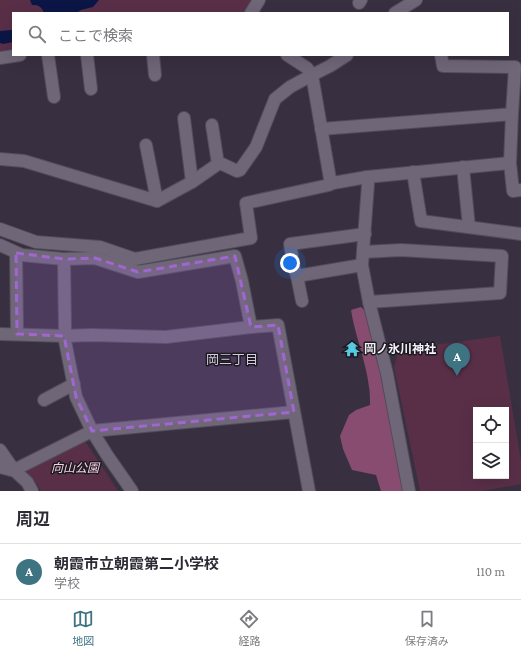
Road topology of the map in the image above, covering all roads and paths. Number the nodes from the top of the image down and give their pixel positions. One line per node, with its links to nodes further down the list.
1 (259, 0): 4 (street)
2 (416, 0): 3 (street)
3 (397, 9)
4 (252, 12)
5 (13, 56): 12 (street)
6 (48, 56): 16 (street)
7 (87, 56): 15 (street)
8 (153, 56): 14 (street)
9 (289, 56): 13 (street)
10 (345, 56): 13 (street)
11 (441, 56): 17 (street)
12 (0, 58)
13 (312, 74): 20 (street); 24 (street)
14 (155, 75)
15 (92, 89)
16 (54, 97)
17 (512, 114): 20 (street); 23 (street)
18 (184, 118): 28 (street)
19 (212, 125): 24 (street)
20 (321, 129): 29 (street)
21 (146, 145): 31 (street)
22 (0, 159): 31 (street)
23 (510, 163): 25 (street); 30 (street)
24 (218, 164): 28 (street)
25 (463, 167): 26 (street); 32 (street)
26 (413, 172): 27 (street); 32 (street)
27 (367, 177): 29 (street); 34 (street)
28 (192, 182): 31 (street)
29 (333, 183): 33 (street)
30 (521, 190)
31 (157, 201)
32 (469, 227): 35 (street)
33 (0, 229)
34 (365, 234): 38 (street); 41 (street)
35 (521, 234)
36 (0, 245): 37 (street)
37 (16, 252): 39 (street); 46 (street)
38 (363, 252): 40 (street); 43 (street)
39 (64, 260): 44 (street); 47 (street)
40 (362, 265): 41 (street); 43 (street)
41 (297, 276): 42 (street)
42 (302, 301)
43 (369, 302): 58 (street)
44 (251, 327): 47 (street); 50 (street)
45 (0, 334): 46 (street)
46 (17, 334): 47 (street)
47 (64, 336): 48 (street)
48 (74, 384): 49 (street); 51 (street)
49 (44, 400)
50 (294, 412): 51 (street); 57 (street)
51 (92, 431): 54 (street); 56 (street)
52 (0, 450): 54 (street)
53 (0, 467): 54 (street)
54 (14, 470): 55 (street)
55 (32, 491)
56 (132, 491)
57 (309, 491)
58 (409, 491)

